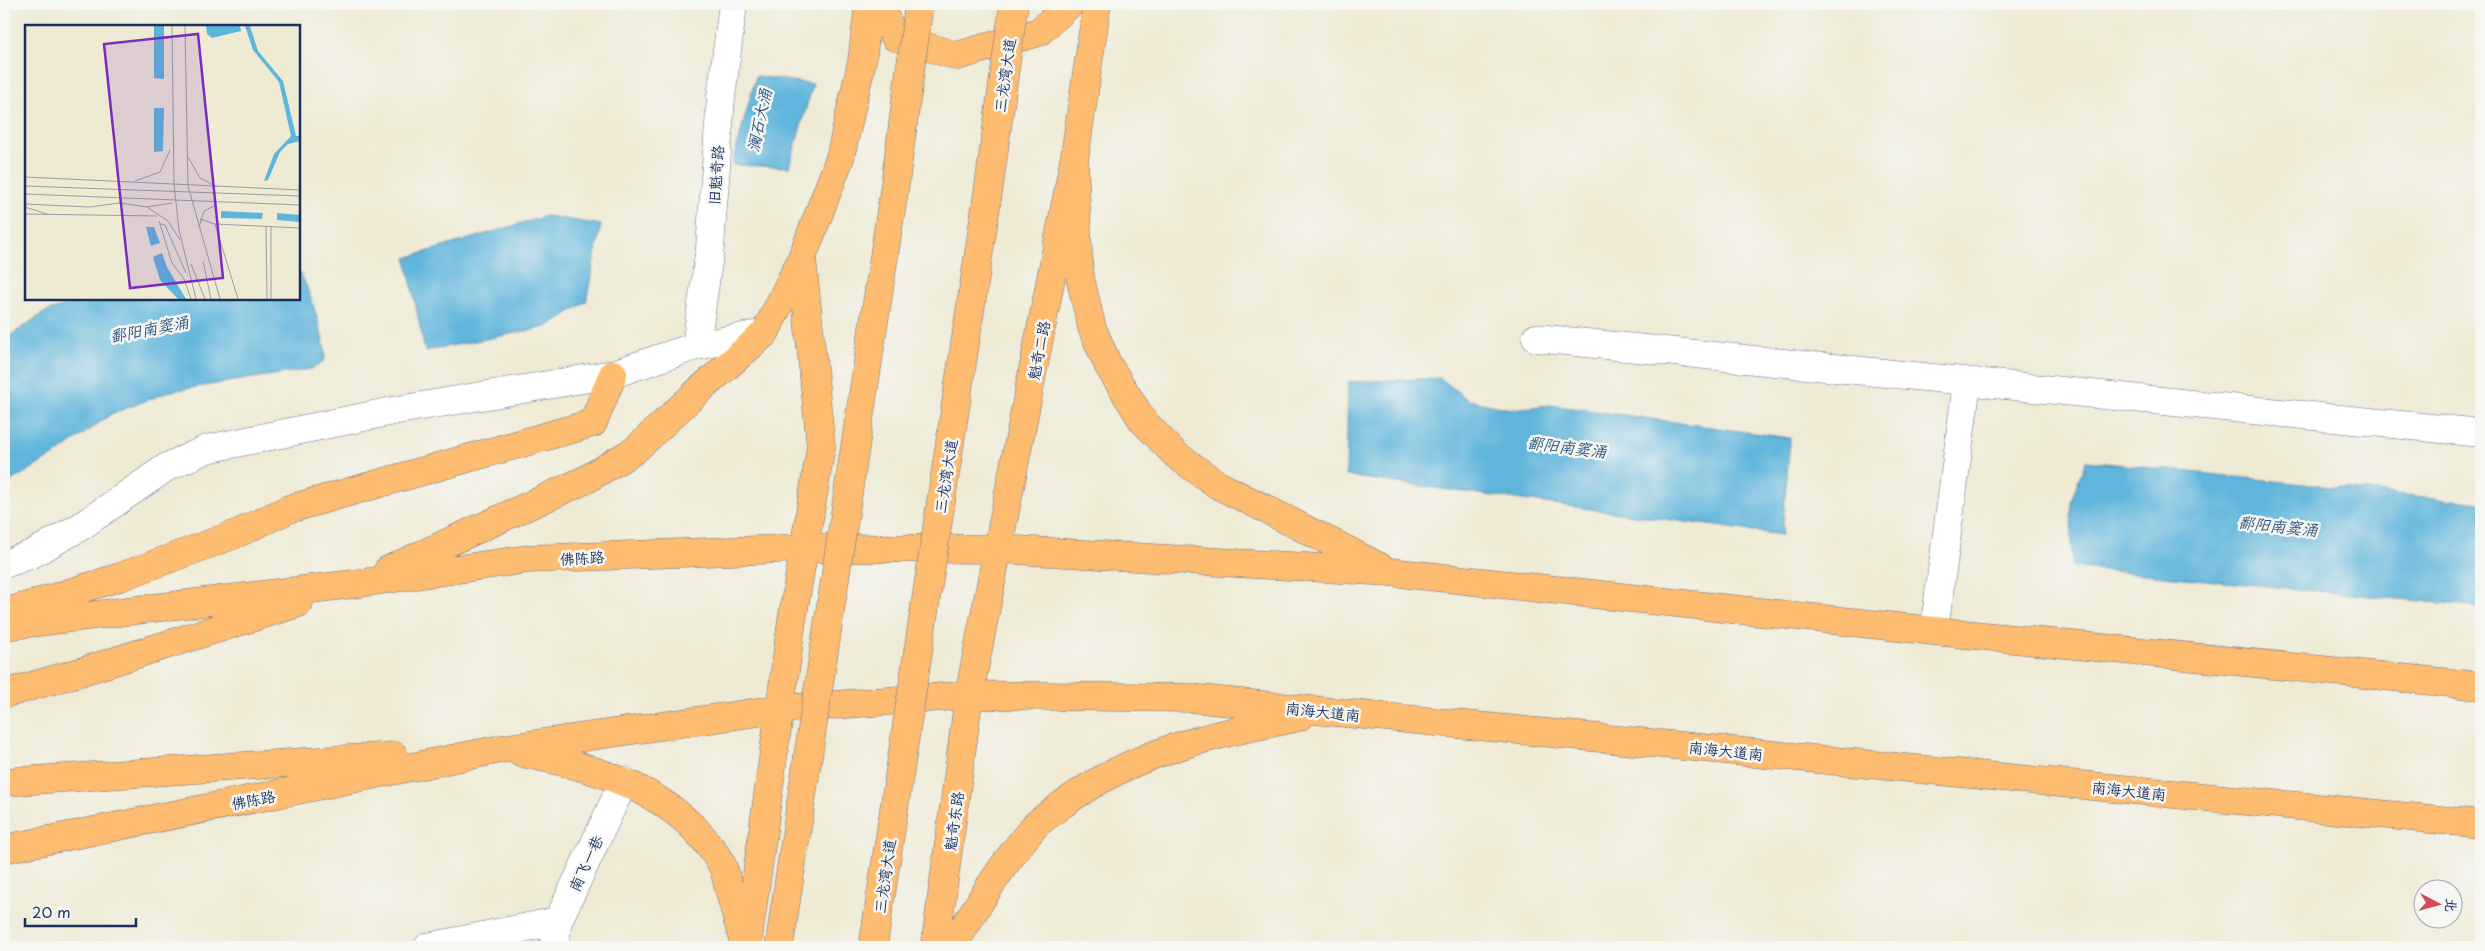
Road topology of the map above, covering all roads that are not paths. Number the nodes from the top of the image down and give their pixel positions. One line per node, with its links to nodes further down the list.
1 (733, 4): 12 (street, 旧魁奇路)
2 (869, 4): 9 (main road)
3 (878, 4): 6 (main road)
4 (919, 4): 37 (main road, bridge)
5 (1014, 4): 38 (main road, 三龙湾大道, bridge)
6 (1070, 4)
7 (1097, 4): 8 (main road, 魁奇二路)
8 (1074, 161): 17 (main road, 魁奇二路); 19 (main road)
9 (802, 258): 10 (main road); 16 (main road)
10 (765, 333): 12 (street); 20 (main road)
11 (1536, 338): 14 (street)
12 (696, 346): 13 (street)
13 (614, 374): 18 (street); 21 (main road)
14 (1966, 382): 15 (street); 23 (street)
15 (2481, 433)
16 (805, 548): 17 (main road, 佛陈路); 20 (main road, 佛陈路); 27 (main road)
17 (999, 549): 19 (main road); 26 (main road, 魁奇二路)
18 (4, 564)
19 (1390, 572): 23 (main road)
20 (361, 583): 22 (main road, 佛陈路); 25 (main road, 佛陈路)
21 (4, 613)
22 (4, 626)
23 (1934, 631): 24 (main road)
24 (2481, 686)
25 (4, 694)
26 (969, 695): 27 (main road, 南海大道南); 28 (main road, 南海大道南); 39 (main road, 魁奇东路)
27 (779, 709): 29 (main road, 佛陈路); 36 (main road)
28 (1325, 711): 32 (main road, 南海大道南); 40 (main road)
29 (502, 749): 30 (main road); 31 (main road, 佛陈路); 33 (main road, 佛陈路)
30 (624, 781): 34 (street, 南飞一巷); 36 (main road)
31 (4, 782)
32 (2481, 824)
33 (4, 849)
34 (556, 934): 35 (street)
35 (428, 947)
36 (746, 947)
37 (779, 947)
38 (873, 947)
39 (935, 947)
40 (952, 947)

